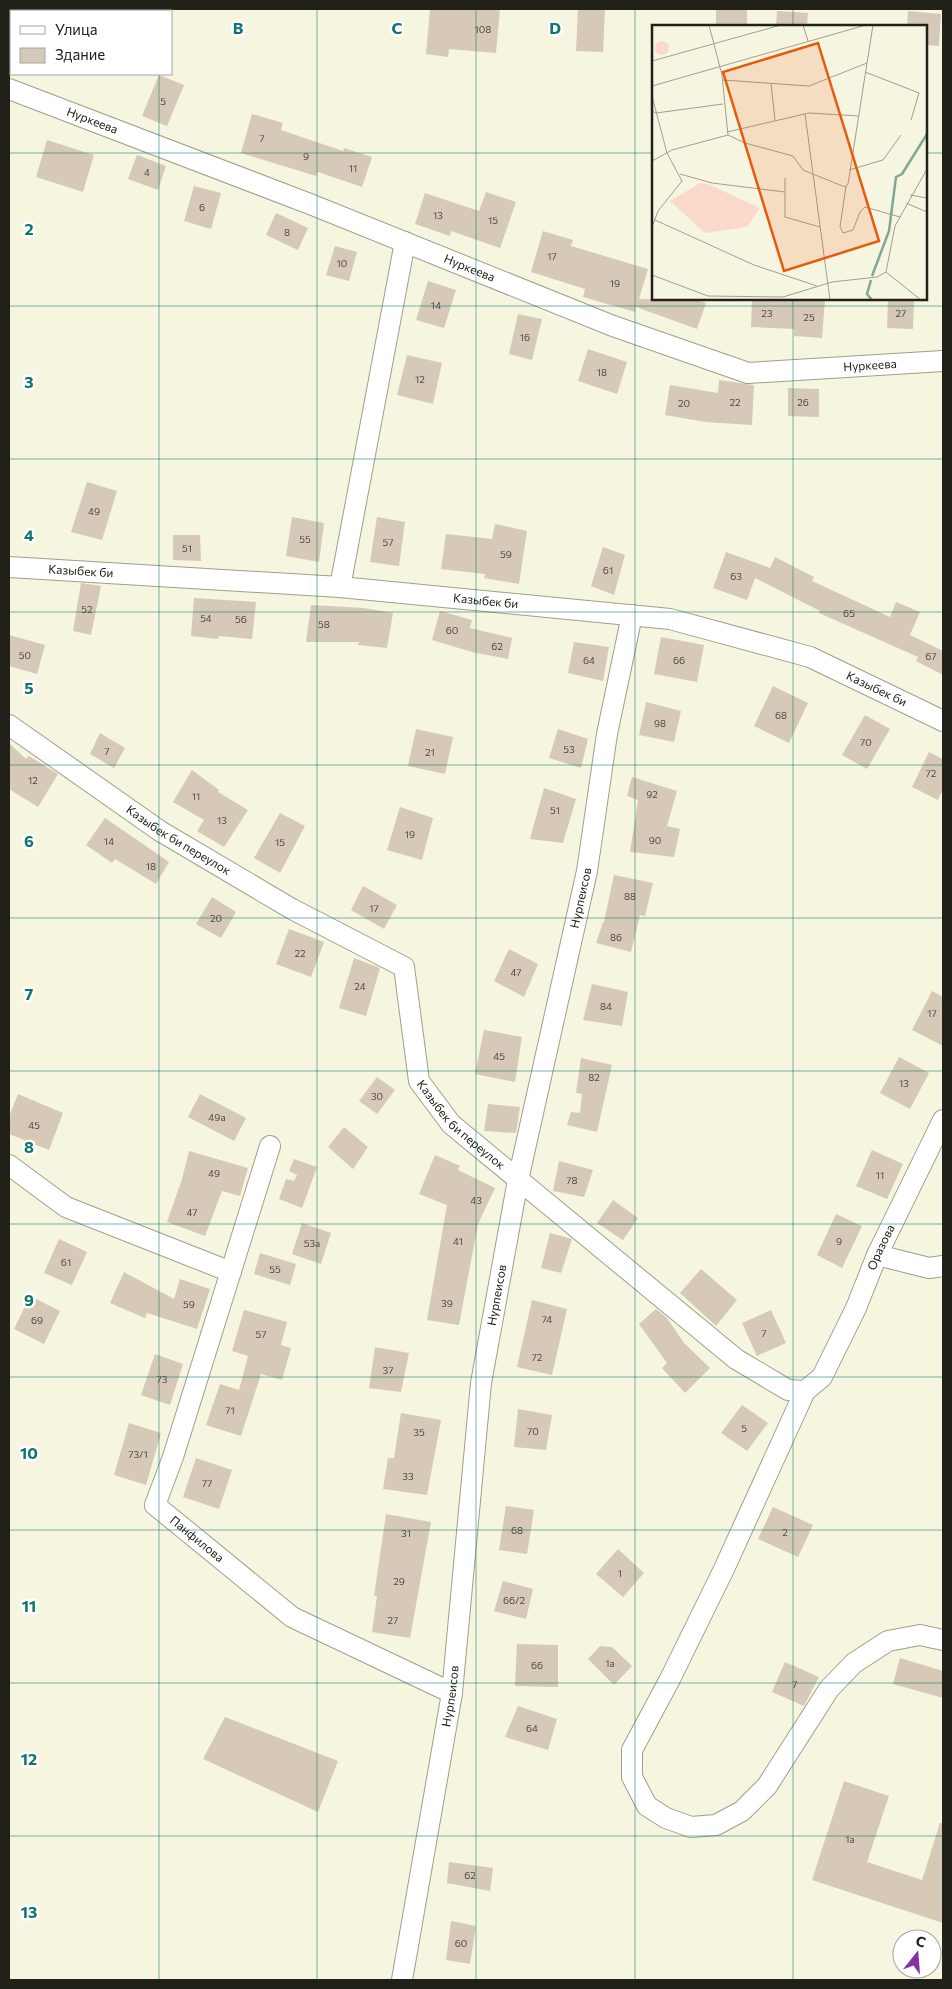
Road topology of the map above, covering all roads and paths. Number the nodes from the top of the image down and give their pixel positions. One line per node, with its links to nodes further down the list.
1 (9, 88): 2 (street, Нуркеева)
2 (405, 242): 3 (street, Нуркеева); 5 (street)
3 (943, 361)
4 (9, 567): 5 (street, Казыбек би)
5 (340, 587): 6 (street, Казыбек би)
6 (632, 615): 7 (street, Казыбек би); 12 (street, Нурпеисов)
7 (943, 721)
8 (9, 725): 12 (street, Казыбек би переулок)
9 (943, 1120): 13 (street, Оразова)
10 (270, 1146): 15 (street, Панфилова)
11 (9, 1165): 15 (street)
12 (518, 1180): 16 (street, Казыбек би переулок); 18 (street, Нурпеисов)
13 (877, 1255): 14 (street); 16 (street, Оразова)
14 (943, 1266)
15 (231, 1272): 18 (street, Панфилова)
16 (805, 1391): 17 (street)
17 (943, 1640)
18 (452, 1693): 19 (street, Нурпеисов)
19 (402, 1980)

